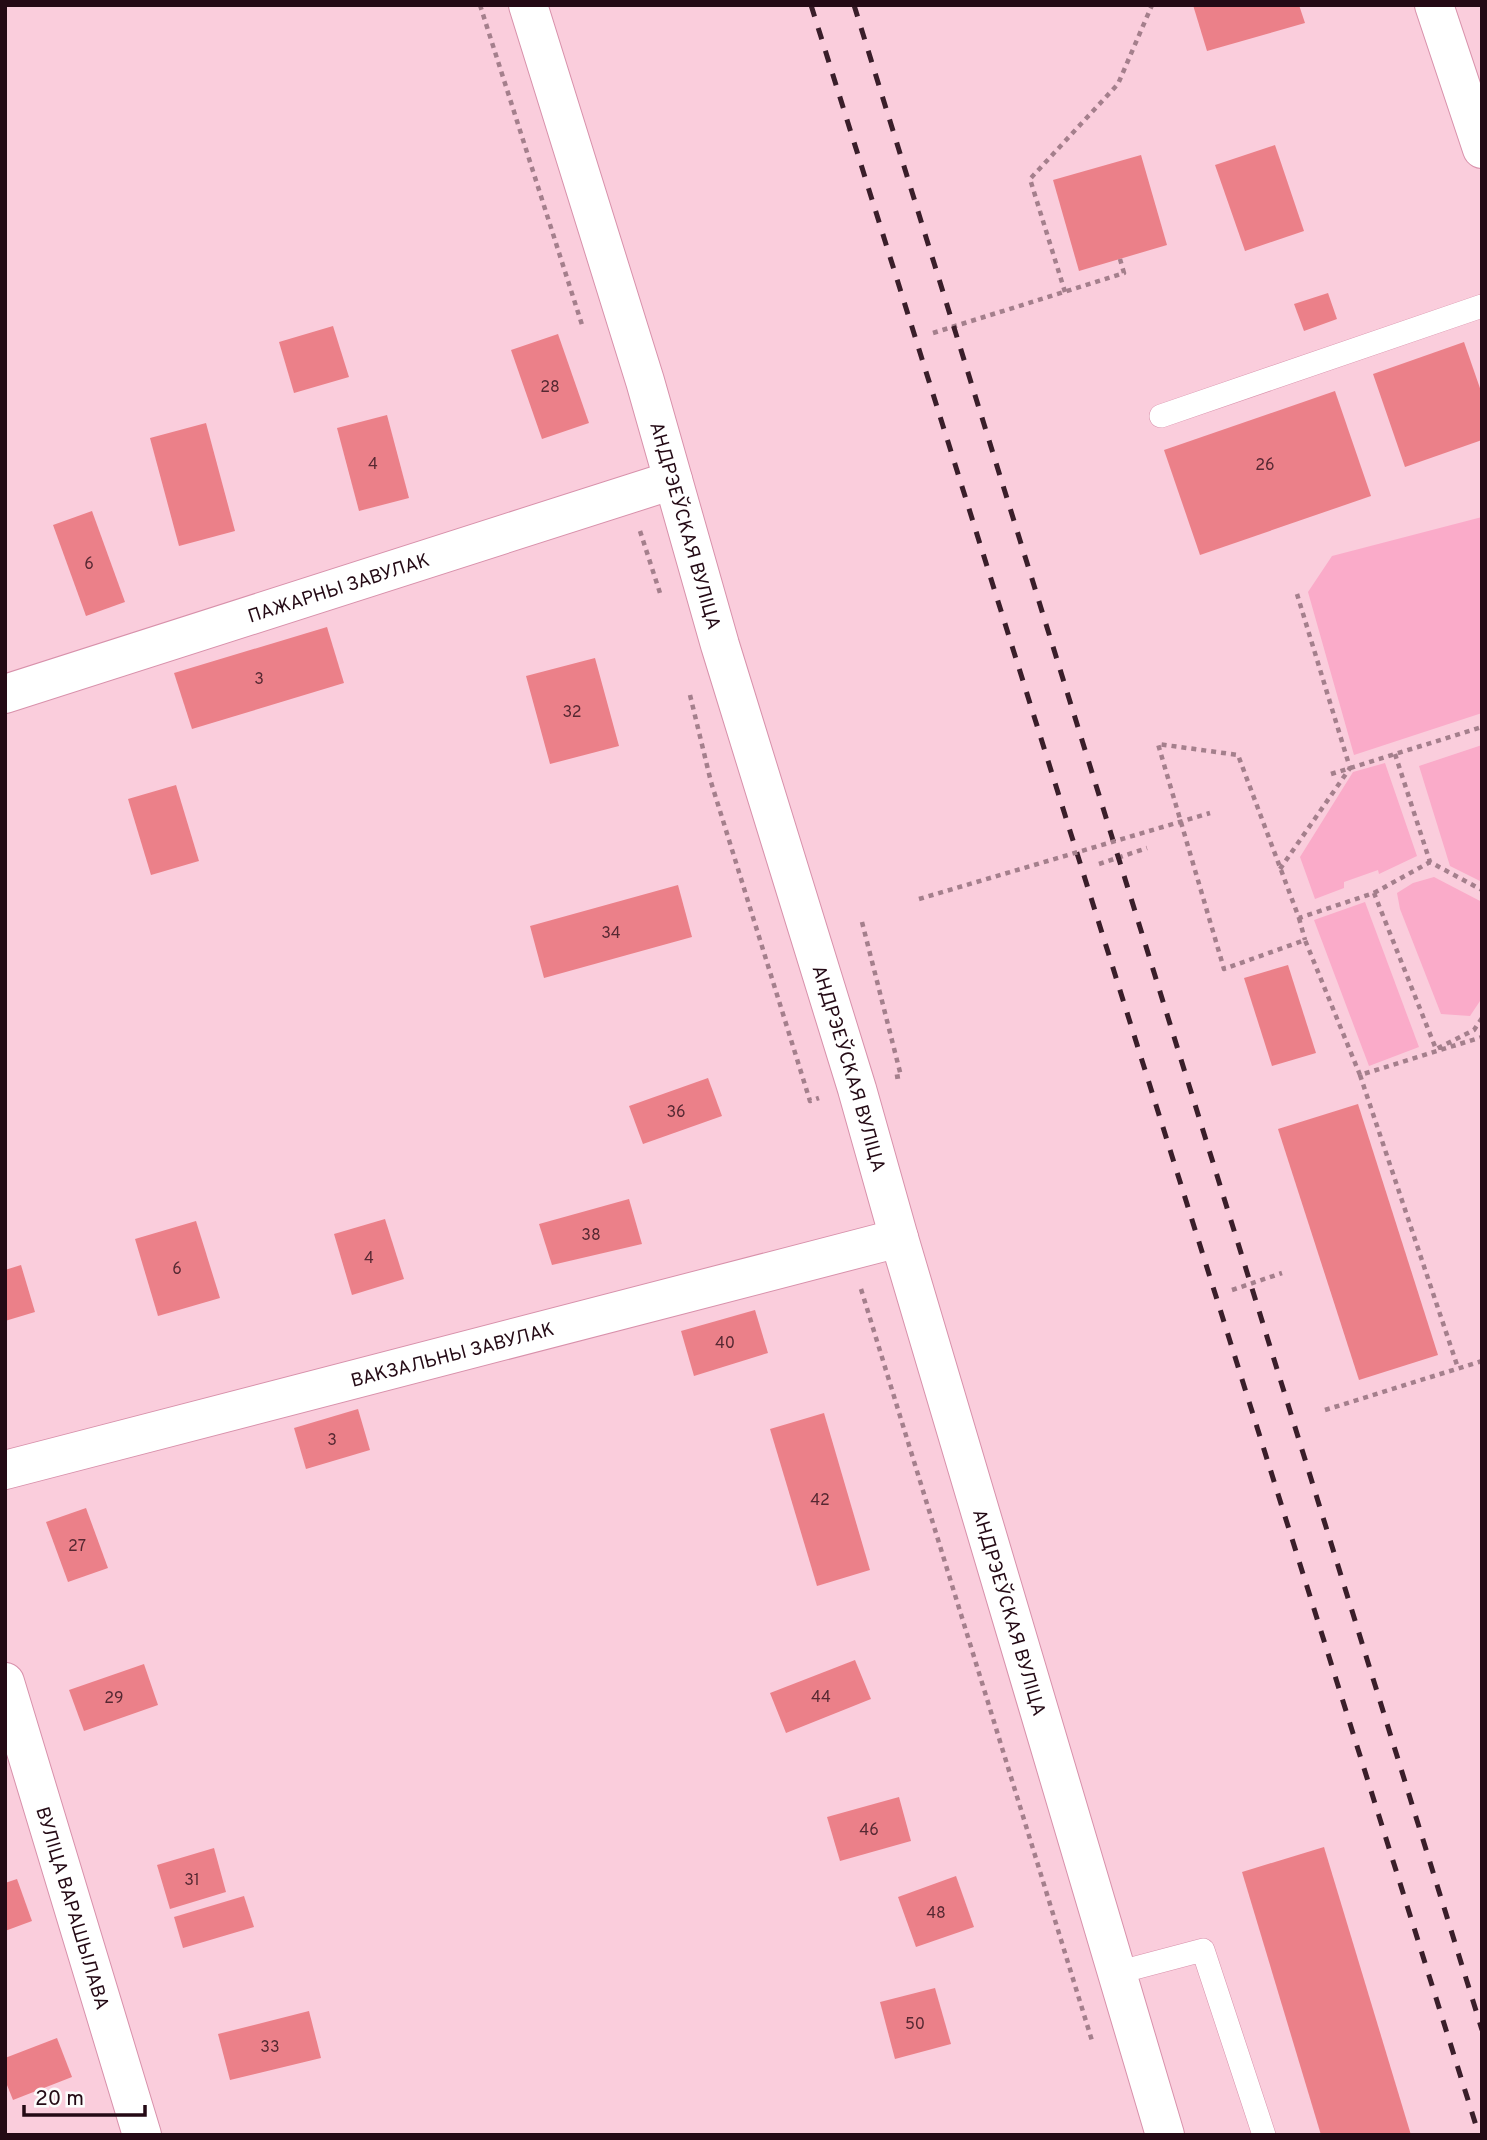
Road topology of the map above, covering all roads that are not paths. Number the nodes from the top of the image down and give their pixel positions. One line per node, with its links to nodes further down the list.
1 (528, 5): 6 (main road, АНДРЭЕЎСКАЯ ВУЛІЦА)
2 (1434, 5): 3 (main road)
3 (1482, 149)
4 (1482, 306): 5 (lane)
5 (1161, 416)
6 (673, 480): 7 (main road, ПАЖАРНЫ ЗАВУЛАК); 8 (main road, АНДРЭЕЎСКАЯ ВУЛІЦА)
7 (5, 694)
8 (899, 1238): 9 (main road, ВАКЗАЛЬНЫ ЗАВУЛАК); 11 (main road, АНДРЭЕЎСКАЯ ВУЛІЦА)
9 (5, 1470)
10 (5, 1682): 12 (main road, ВУЛІЦА ВАРАШЫЛАВА)
11 (1115, 1973): 13 (main road, АНДРЭЕЎСКАЯ ВУЛІЦА); 14 (lane)
12 (142, 2135)
13 (1165, 2135)
14 (1264, 2135)

